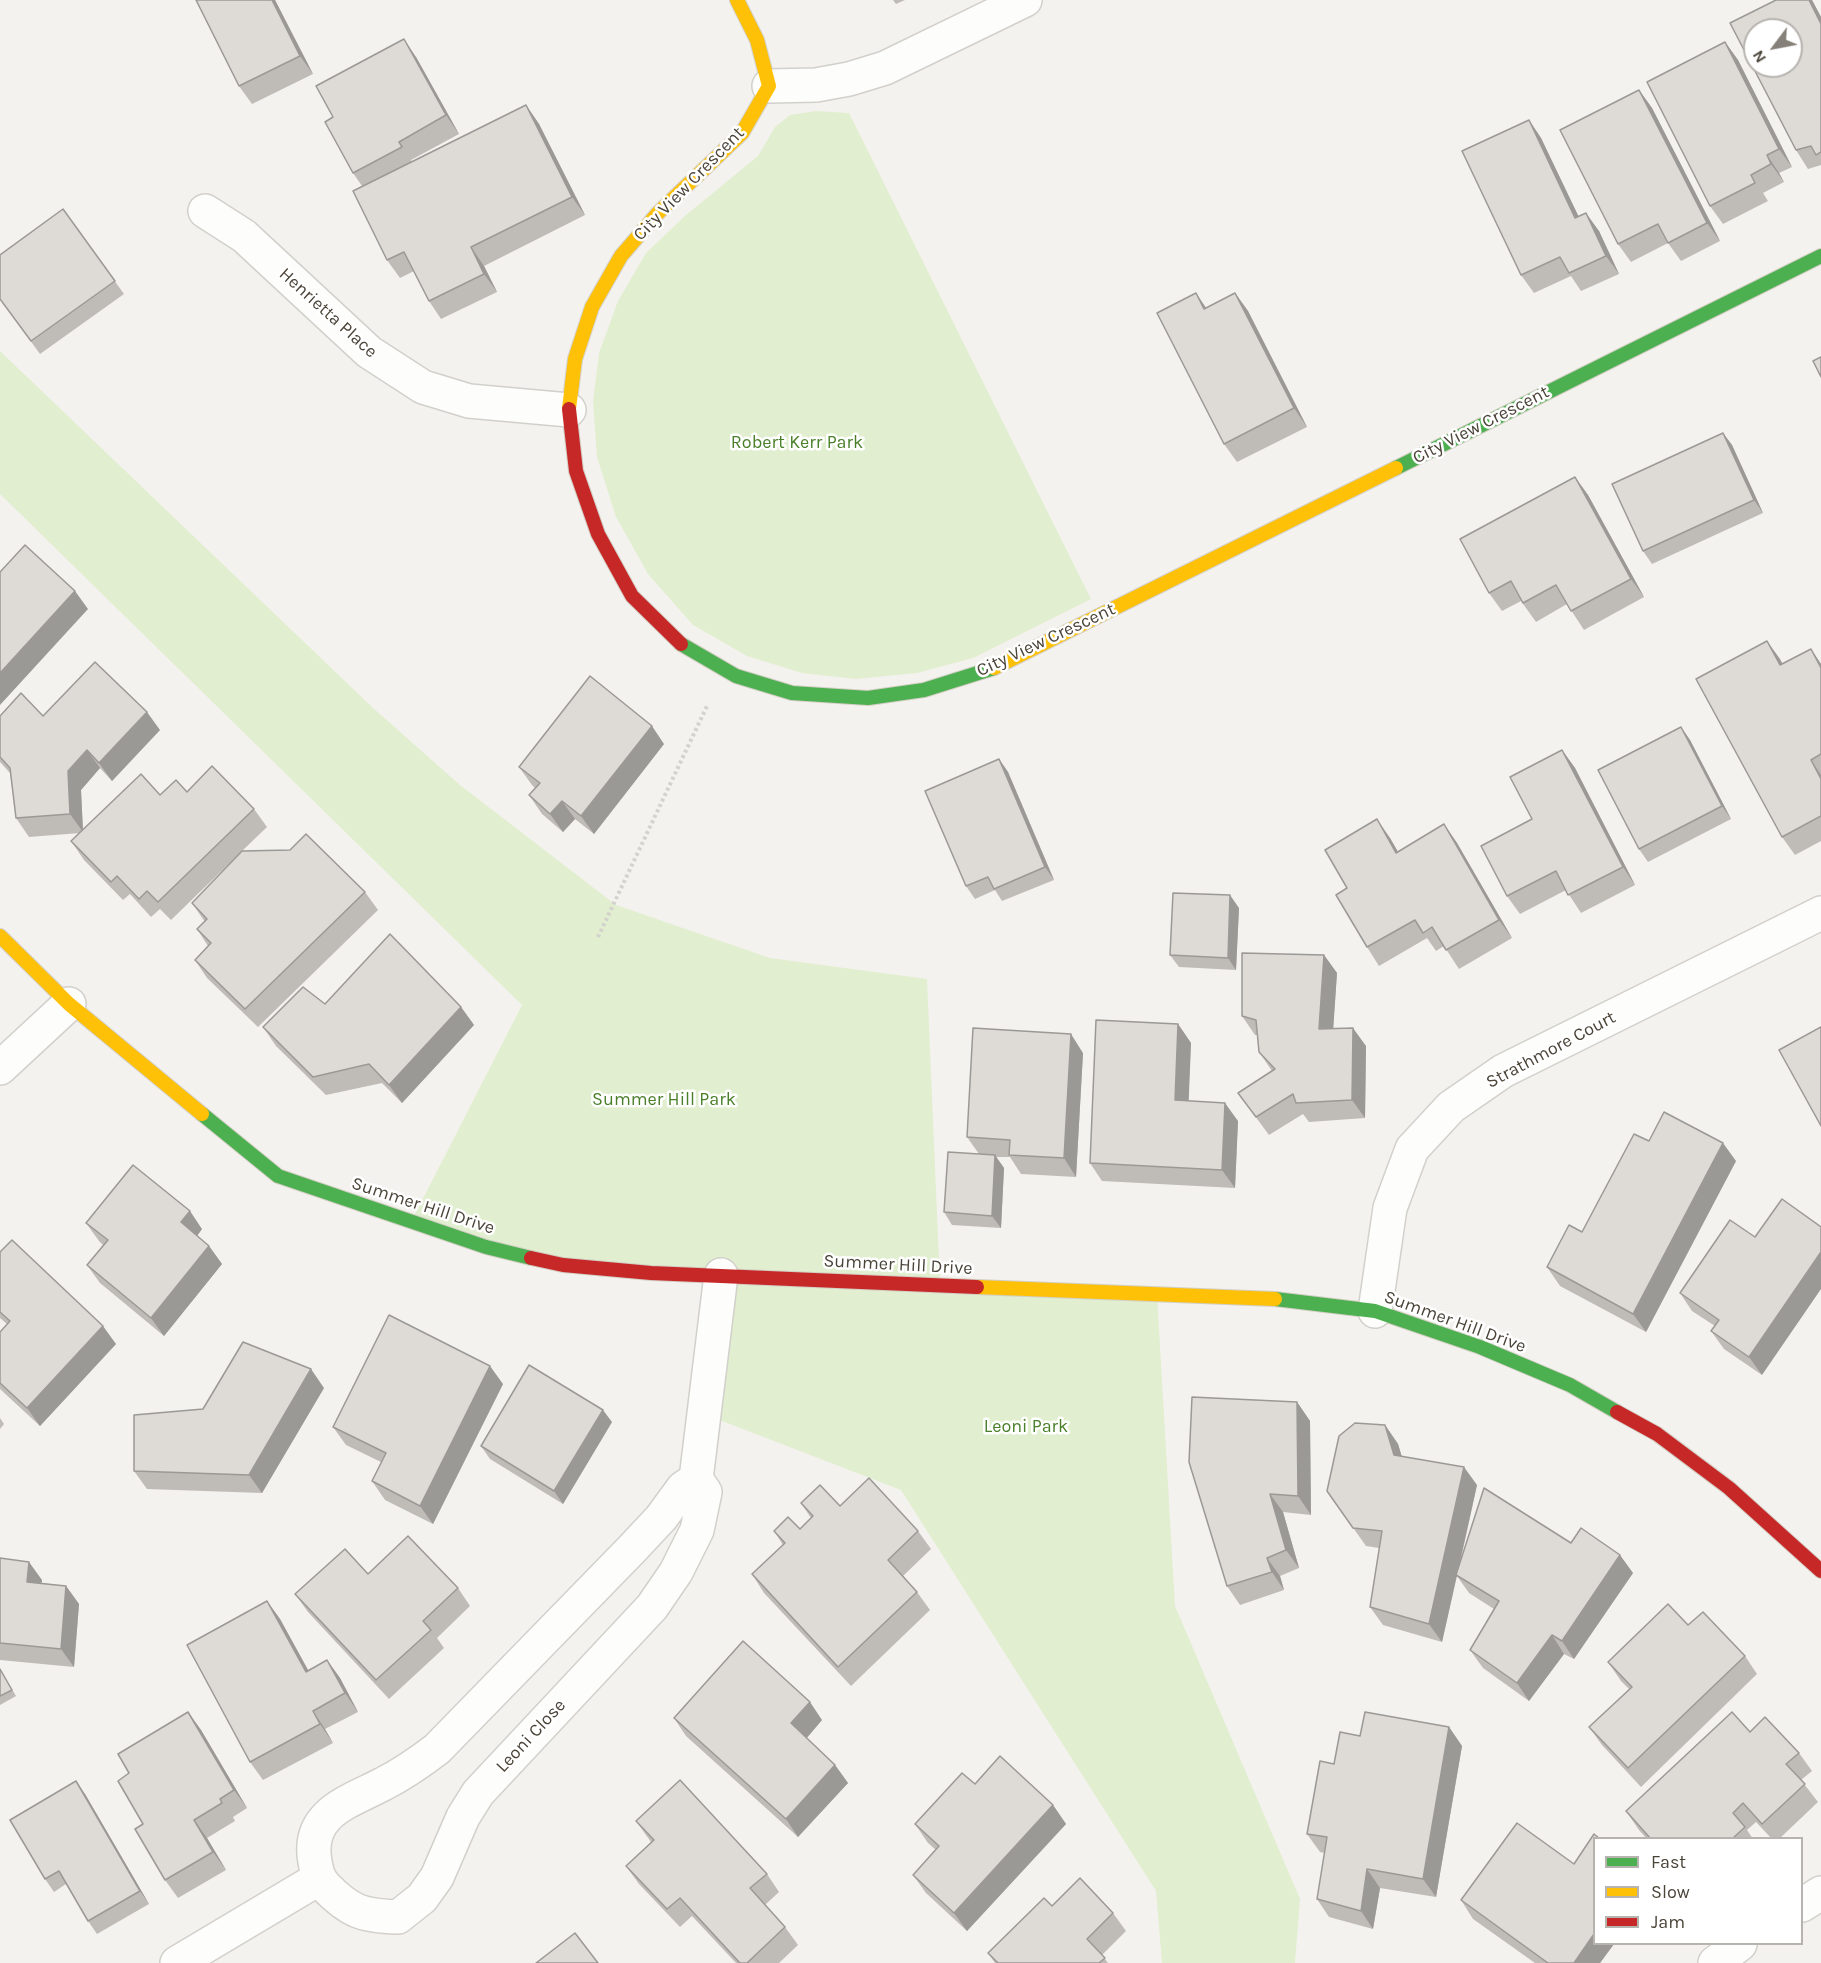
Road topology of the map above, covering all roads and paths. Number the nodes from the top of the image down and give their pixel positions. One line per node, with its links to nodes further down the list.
1 (737, 0): 3 (street)
2 (1025, 0): 3 (street)
3 (769, 87): 6 (street, City View Crescent)
4 (205, 211): 6 (street, Henrietta Place)
5 (1821, 256): 7 (street, City View Crescent)
6 (568, 410): 7 (street, City View Crescent)
7 (724, 670): 10 (path)
8 (1821, 913): 14 (street, Strathmore Court)
9 (0, 936): 11 (street, Summer Hill Drive)
10 (598, 937)
11 (69, 1004): 12 (street); 13 (street, Summer Hill Drive)
12 (0, 1068)
13 (721, 1275): 14 (street, Summer Hill Drive); 15 (street, Leoni Close)
14 (1375, 1311): 16 (street, Summer Hill Drive)
15 (696, 1479): 17 (street); 17 (street, Leoni Close)
16 (1821, 1571)
17 (318, 1878): 21 (street)
18 (1821, 1893): 19 (street)
19 (1803, 1904)
20 (1739, 1945): 22 (street)
21 (177, 1963)
22 (1715, 1963)

